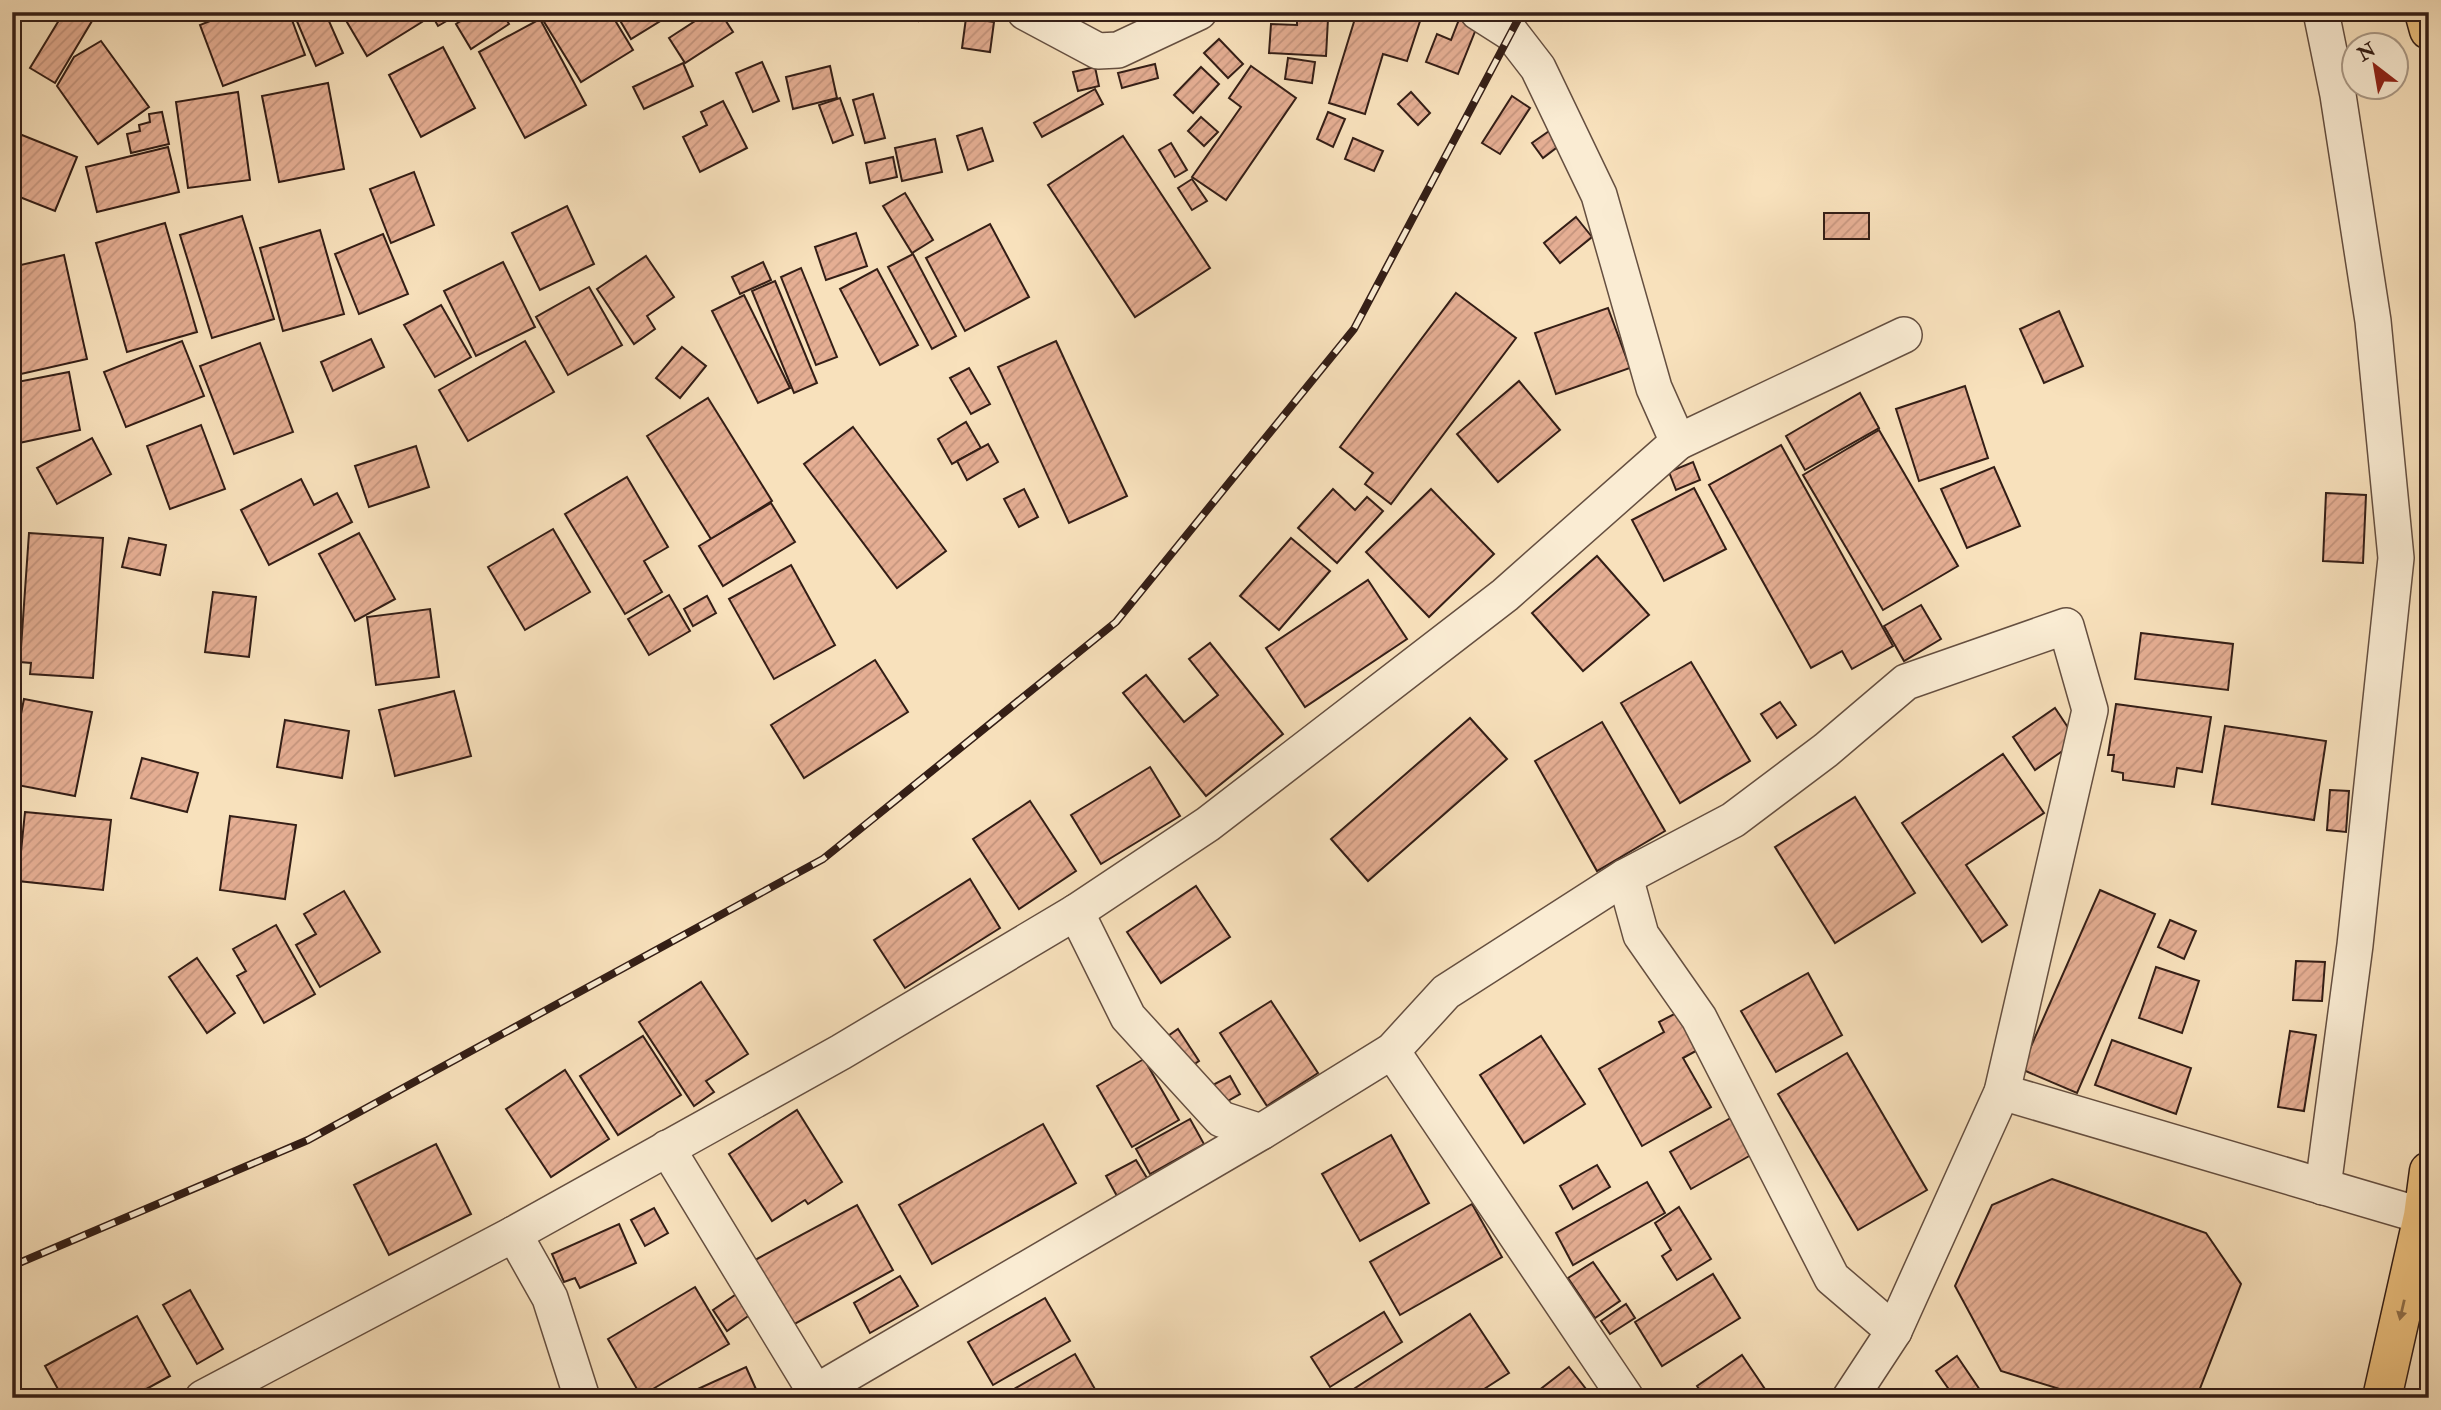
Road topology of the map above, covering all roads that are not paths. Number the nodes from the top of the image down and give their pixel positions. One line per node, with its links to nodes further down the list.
1 (1025, 12): 2 (street)
2 (1199, 12)
3 (1478, 12): 8 (street)
4 (2320, 12): 16 (street)
5 (2424, 12): 6 (main road)
6 (2429, 30)
7 (1904, 335): 8 (street)
8 (1678, 442): 10 (street)
9 (1625, 877): 11 (street); 12 (street); 19 (street)
10 (1076, 912): 13 (street); 14 (street)
11 (1392, 1051): 13 (street); 23 (street)
12 (2002, 1092): 16 (street); 19 (street)
13 (1261, 1132): 20 (street)
14 (667, 1148): 18 (street); 20 (street)
15 (2429, 1171): 17 (main road)
16 (2323, 1186): 17 (street)
17 (2423, 1216): 25 (main road, one-way to 25)
18 (514, 1234): 21 (street); 22 (street)
19 (1895, 1331): 24 (street)
20 (818, 1395)
21 (203, 1398)
22 (582, 1398)
23 (1626, 1398)
24 (1850, 1398)
25 (2382, 1398)

